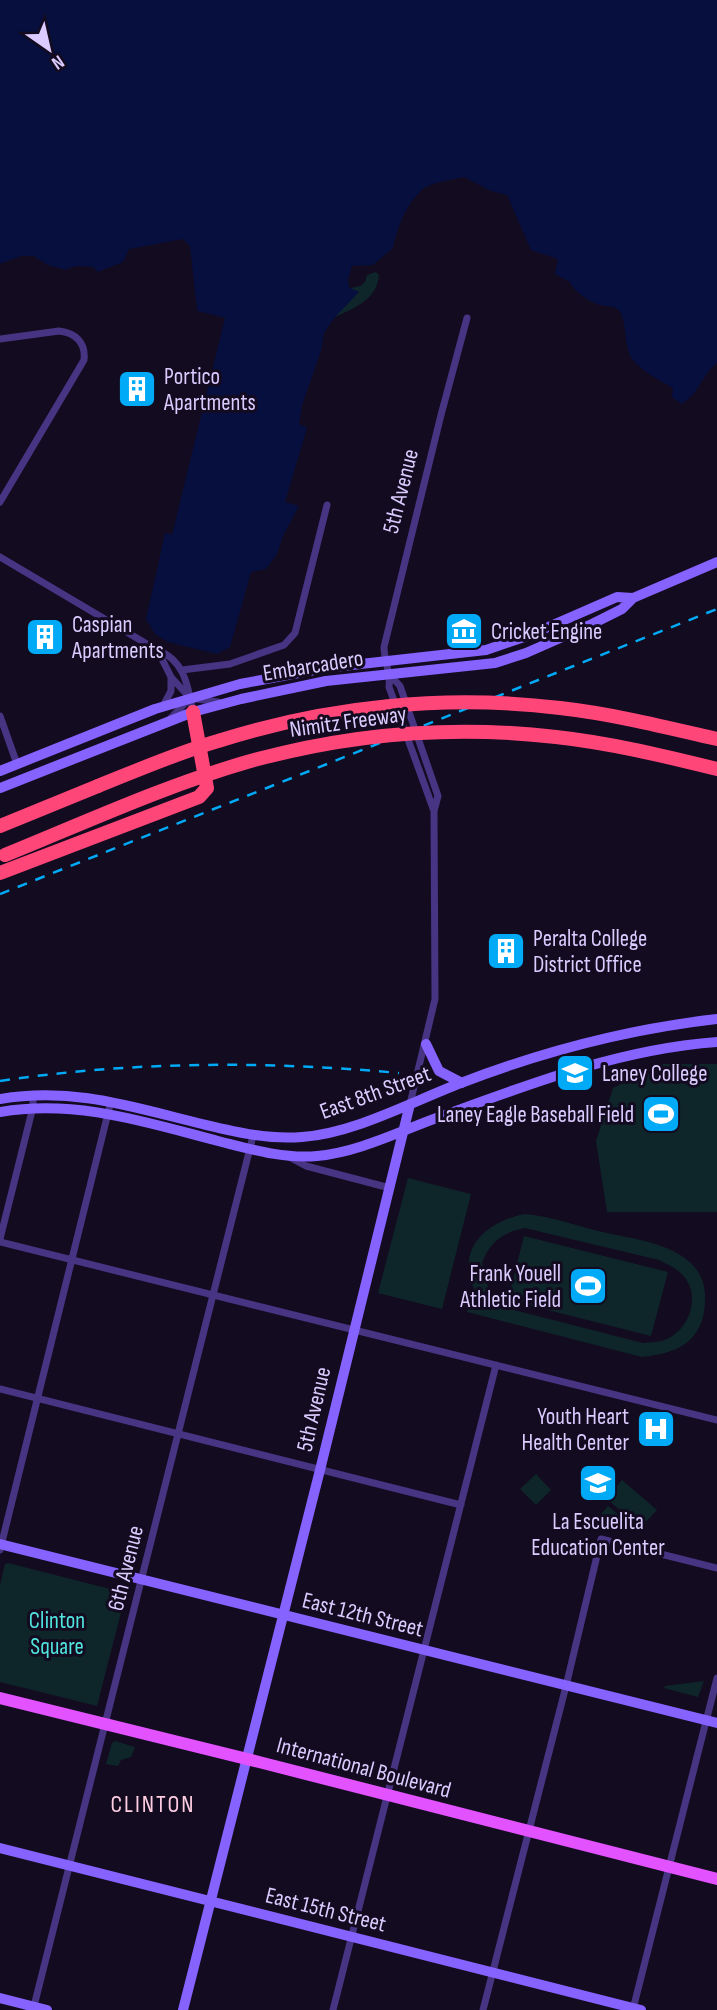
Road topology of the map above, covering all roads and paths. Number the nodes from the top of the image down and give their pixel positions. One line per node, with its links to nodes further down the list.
1 (467, 318): 9 (street, 5th Avenue)
2 (0, 339): 3 (street)
3 (0, 502)
4 (327, 505): 10 (street)
5 (0, 557): 8 (street)
6 (712, 564): 7 (main road, Embarcadero)
7 (634, 598): 9 (main road, Embarcadero); 11 (main road, Embarcadero)
8 (158, 650): 10 (street); 12 (street)
9 (386, 660): 11 (street, 5th Avenue); 13 (main road, Embarcadero)
10 (182, 670): 13 (street)
11 (390, 675): 13 (main road, Embarcadero); 26 (street, 5th Avenue)
12 (171, 677): 13 (street); 14 (street)
13 (192, 705): 14 (main road, Embarcadero); 20 (main road, Embarcadero); 23 (highway)
14 (163, 706): 17 (main road, Embarcadero)
15 (0, 716): 17 (street)
16 (717, 739): 21 (highway, Nimitz Freeway, bridge)
17 (17, 764): 19 (main road, Embarcadero)
18 (717, 769): 22 (highway, Nimitz Freeway, bridge)
19 (0, 771)
20 (0, 788)
21 (0, 826)
22 (2, 856)
23 (0, 873)
24 (717, 1019): 27 (main road, East 8th Street)
25 (717, 1042): 34 (main road, East 8th Street)
26 (426, 1044): 27 (main road); 30 (street, 5th Avenue)
27 (462, 1083): 30 (main road, East 8th Street)
28 (33, 1095): 29 (main road, East 8th Street); 31 (street); 32 (main road, East 8th Street)
29 (0, 1099)
30 (410, 1104): 34 (main road, 5th Avenue); 35 (main road, East 8th Street)
31 (33, 1107): 32 (main road, East 8th Street); 33 (main road, East 8th Street); 39 (street)
32 (110, 1107): 35 (main road, East 8th Street); 36 (main road, East 8th Street); 40 (street)
33 (0, 1111)
34 (404, 1130): 37 (main road, East 8th Street); 38 (main road, 5th Avenue)
35 (253, 1136): 36 (street, 6th Avenue)
36 (250, 1149): 37 (main road, East 8th Street); 41 (street, 6th Avenue)
37 (285, 1156): 38 (street, East 8th Street)
38 (390, 1188): 42 (main road, 5th Avenue)
39 (0, 1240): 40 (street)
40 (72, 1260): 41 (street); 45 (street)
41 (213, 1296): 42 (street); 47 (street, 6th Avenue)
42 (354, 1329): 43 (street); 48 (main road, 5th Avenue)
43 (496, 1365): 46 (street); 49 (street)
44 (0, 1389): 45 (street)
45 (37, 1398): 47 (street); 50 (street)
46 (717, 1420)
47 (178, 1434): 48 (street); 52 (street, 6th Avenue)
48 (320, 1470): 49 (street); 53 (main road, 5th Avenue)
49 (461, 1505): 54 (street)
50 (0, 1546): 52 (main road, East 12th Street)
51 (717, 1568): 56 (street)
52 (142, 1580): 53 (main road, East 12th Street); 59 (street, 6th Avenue)
53 (283, 1615): 54 (main road, East 12th Street); 60 (main road, 5th Avenue)
54 (424, 1650): 56 (main road, East 12th Street); 61 (street)
55 (717, 1678): 58 (street)
56 (566, 1686): 58 (main road, East 12th Street); 62 (street)
57 (0, 1698): 59 (main road, International Boulevard)
58 (712, 1721): 65 (street)
59 (105, 1725): 60 (main road, International Boulevard); 64 (street, 6th Avenue)
60 (247, 1759): 61 (main road, International Boulevard); 67 (main road, 5th Avenue)
61 (388, 1796): 62 (main road, International Boulevard); 68 (street)
62 (529, 1831): 65 (main road, International Boulevard); 69 (street)
63 (0, 1848): 64 (main road, East 15th Street)
64 (69, 1866): 67 (main road, East 15th Street); 71 (street, 6th Avenue)
65 (670, 1866): 66 (main road, International Boulevard); 72 (street)
66 (717, 1879)
67 (210, 1901): 68 (main road, East 15th Street); 74 (main road, 5th Avenue)
68 (351, 1937): 69 (main road, East 15th Street); 75 (street)
69 (492, 1972): 72 (main road, East 15th Street); 76 (street)
70 (0, 1998): 71 (main road)
71 (33, 2008): 73 (main road)
72 (636, 2009)
73 (47, 2010)
74 (183, 2010)
75 (333, 2010)
76 (483, 2010)

